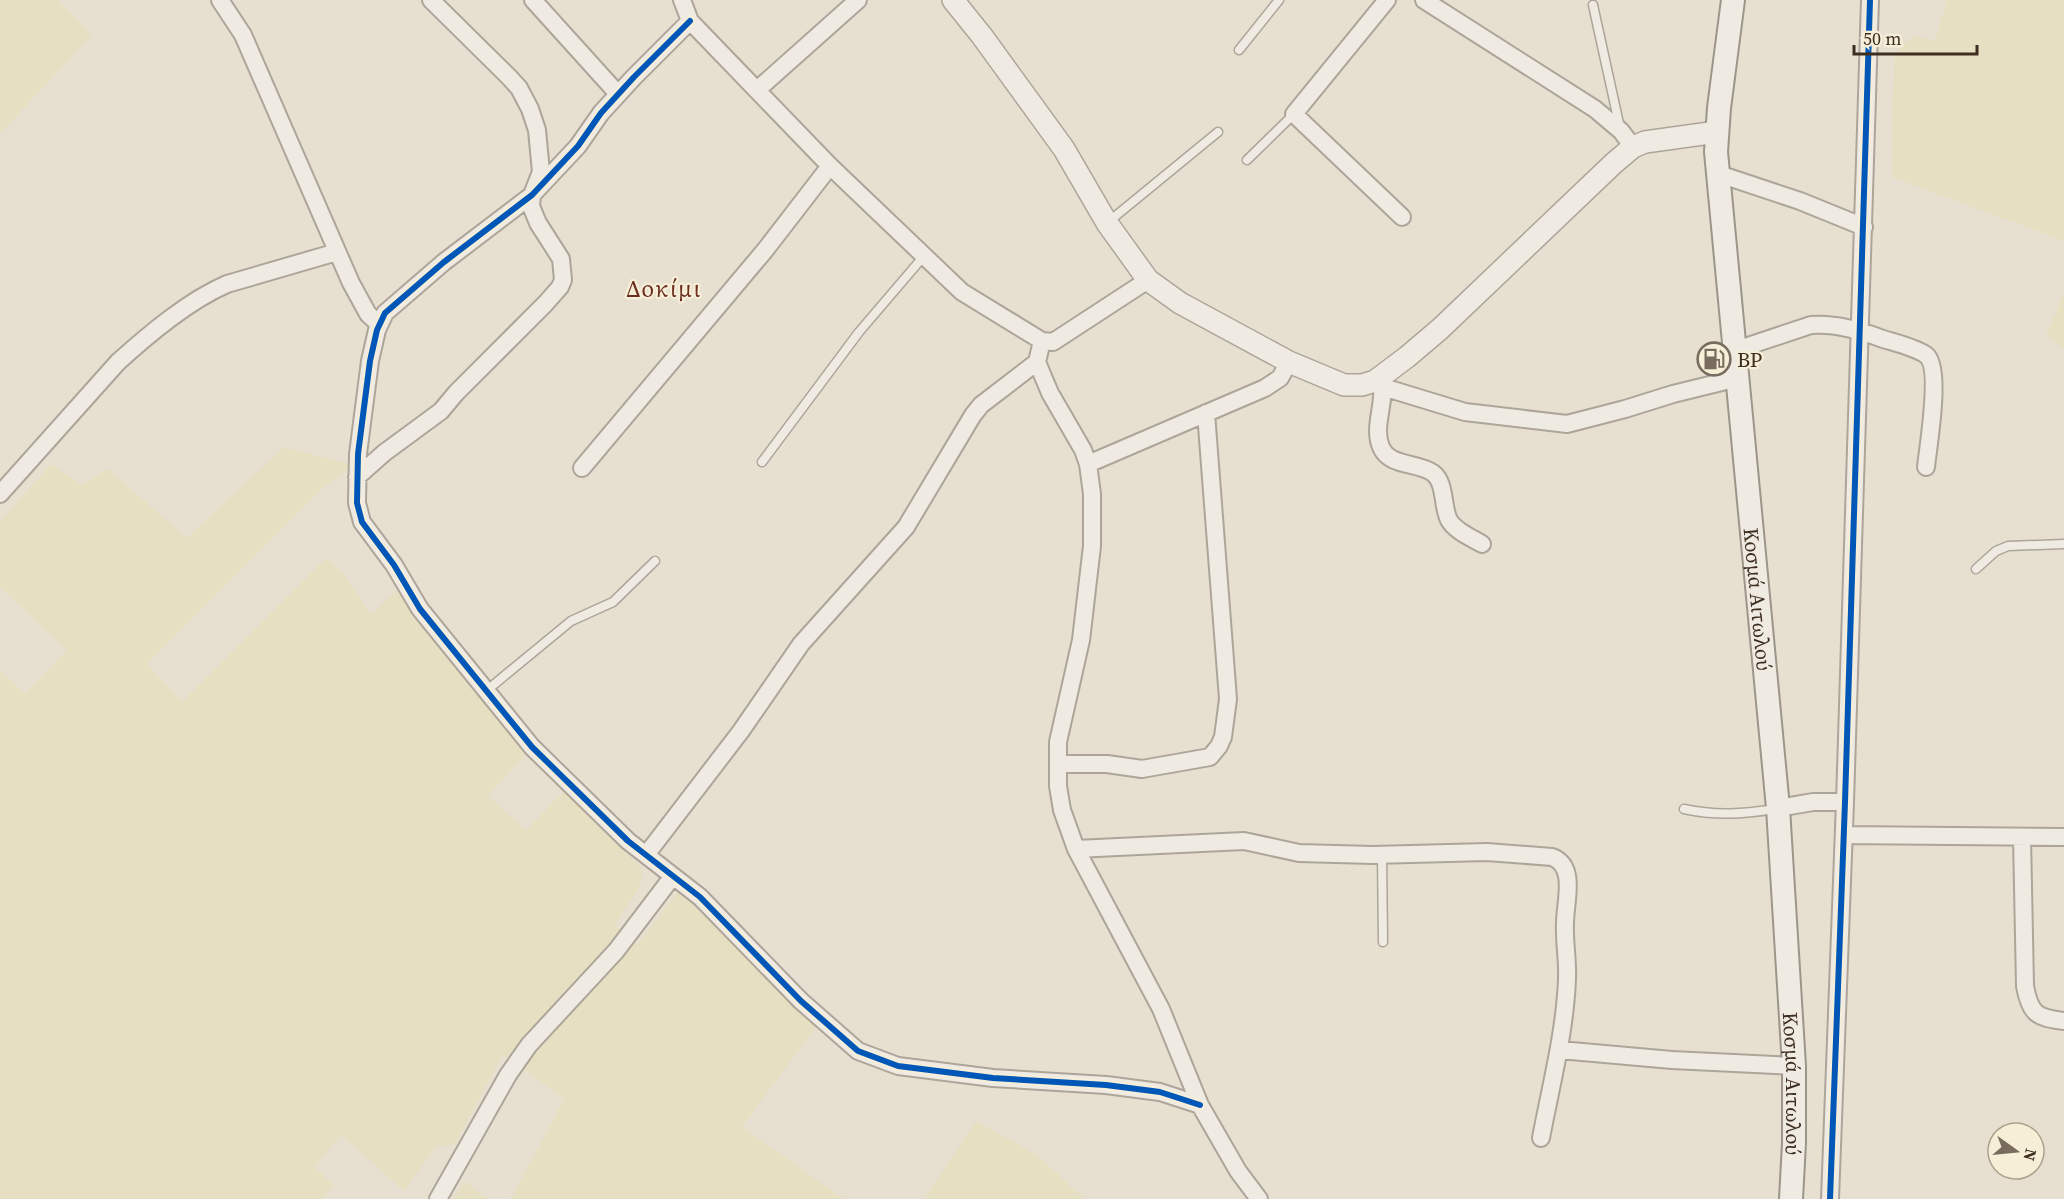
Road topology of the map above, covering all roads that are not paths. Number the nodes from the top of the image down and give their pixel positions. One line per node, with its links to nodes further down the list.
1 (220, 0): 28 (street)
2 (431, 0): 24 (street)
3 (534, 0): 16 (street)
4 (681, 0): 13 (street)
5 (858, 0): 15 (street)
6 (952, 0): 26 (street)
7 (1279, 0): 14 (lane)
8 (1387, 0): 17 (street)
9 (1424, 0): 20 (street)
10 (1733, 0): 19 (main road, Κοσμά Αιτωλού)
11 (1870, 0): 27 (street)
12 (1593, 5): 20 (lane)
13 (690, 21): 15 (street); 16 (street)
14 (1239, 50)
15 (757, 90): 22 (street)
16 (618, 94): 24 (street)
17 (1294, 114): 21 (lane); 25 (street)
18 (1218, 132): 26 (lane)
19 (1716, 132): 20 (street); 23 (main road, Κοσμά Αιτωλού)
20 (1627, 139): 38 (street)
21 (1247, 160)
22 (830, 166): 29 (street); 43 (street)
23 (1719, 174): 27 (street); 34 (main road, Κοσμά Αιτωλού)
24 (532, 195): 31 (street); 44 (street)
25 (1402, 217)
26 (1107, 223): 30 (street)
27 (1864, 227): 32 (street)
28 (337, 252): 31 (street); 45 (street)
29 (924, 256): 33 (street); 40 (lane)
30 (1148, 280): 33 (street); 36 (street)
31 (379, 324): 44 (street)
32 (1860, 330): 34 (street); 42 (street); 52 (street)
33 (1042, 341): 35 (street)
34 (1736, 350): 37 (main road, Κοσμά Αιτωλού)
35 (1037, 362): 41 (street); 60 (street)
36 (1289, 362): 38 (street); 39 (street)
37 (1738, 378): 38 (street); 53 (main road, Κοσμά Αιτωλού)
38 (1382, 382): 46 (street)
39 (1206, 413): 41 (street); 51 (street)
40 (762, 462)
41 (1088, 464): 51 (street)
42 (1926, 467)
43 (582, 468)
44 (357, 477): 50 (street)
45 (0, 494)
46 (1482, 544)
47 (2064, 544): 49 (lane)
48 (655, 561): 50 (lane)
49 (1976, 569)
50 (486, 691): 60 (street)
51 (1058, 764): 58 (street)
52 (1845, 802): 53 (street); 55 (street)
53 (1778, 808): 54 (lane); 65 (main road, Κοσμά Αιτωλού)
54 (1684, 809)
55 (1844, 835): 56 (street); 71 (street)
56 (2022, 837): 57 (street); 63 (street)
57 (2064, 837)
58 (1076, 849): 59 (street); 66 (street)
59 (1382, 854): 62 (lane); 64 (street)
60 (646, 855): 61 (street)
61 (673, 876): 66 (street); 68 (street)
62 (1383, 942)
63 (2064, 1021)
64 (1560, 1050): 65 (street); 67 (street)
65 (1794, 1066): 70 (main road, Κοσμά Αιτωλού)
66 (1200, 1105): 69 (street)
67 (1541, 1138)
68 (438, 1199)
69 (1259, 1199)
70 (1791, 1199)
71 (1830, 1199)

